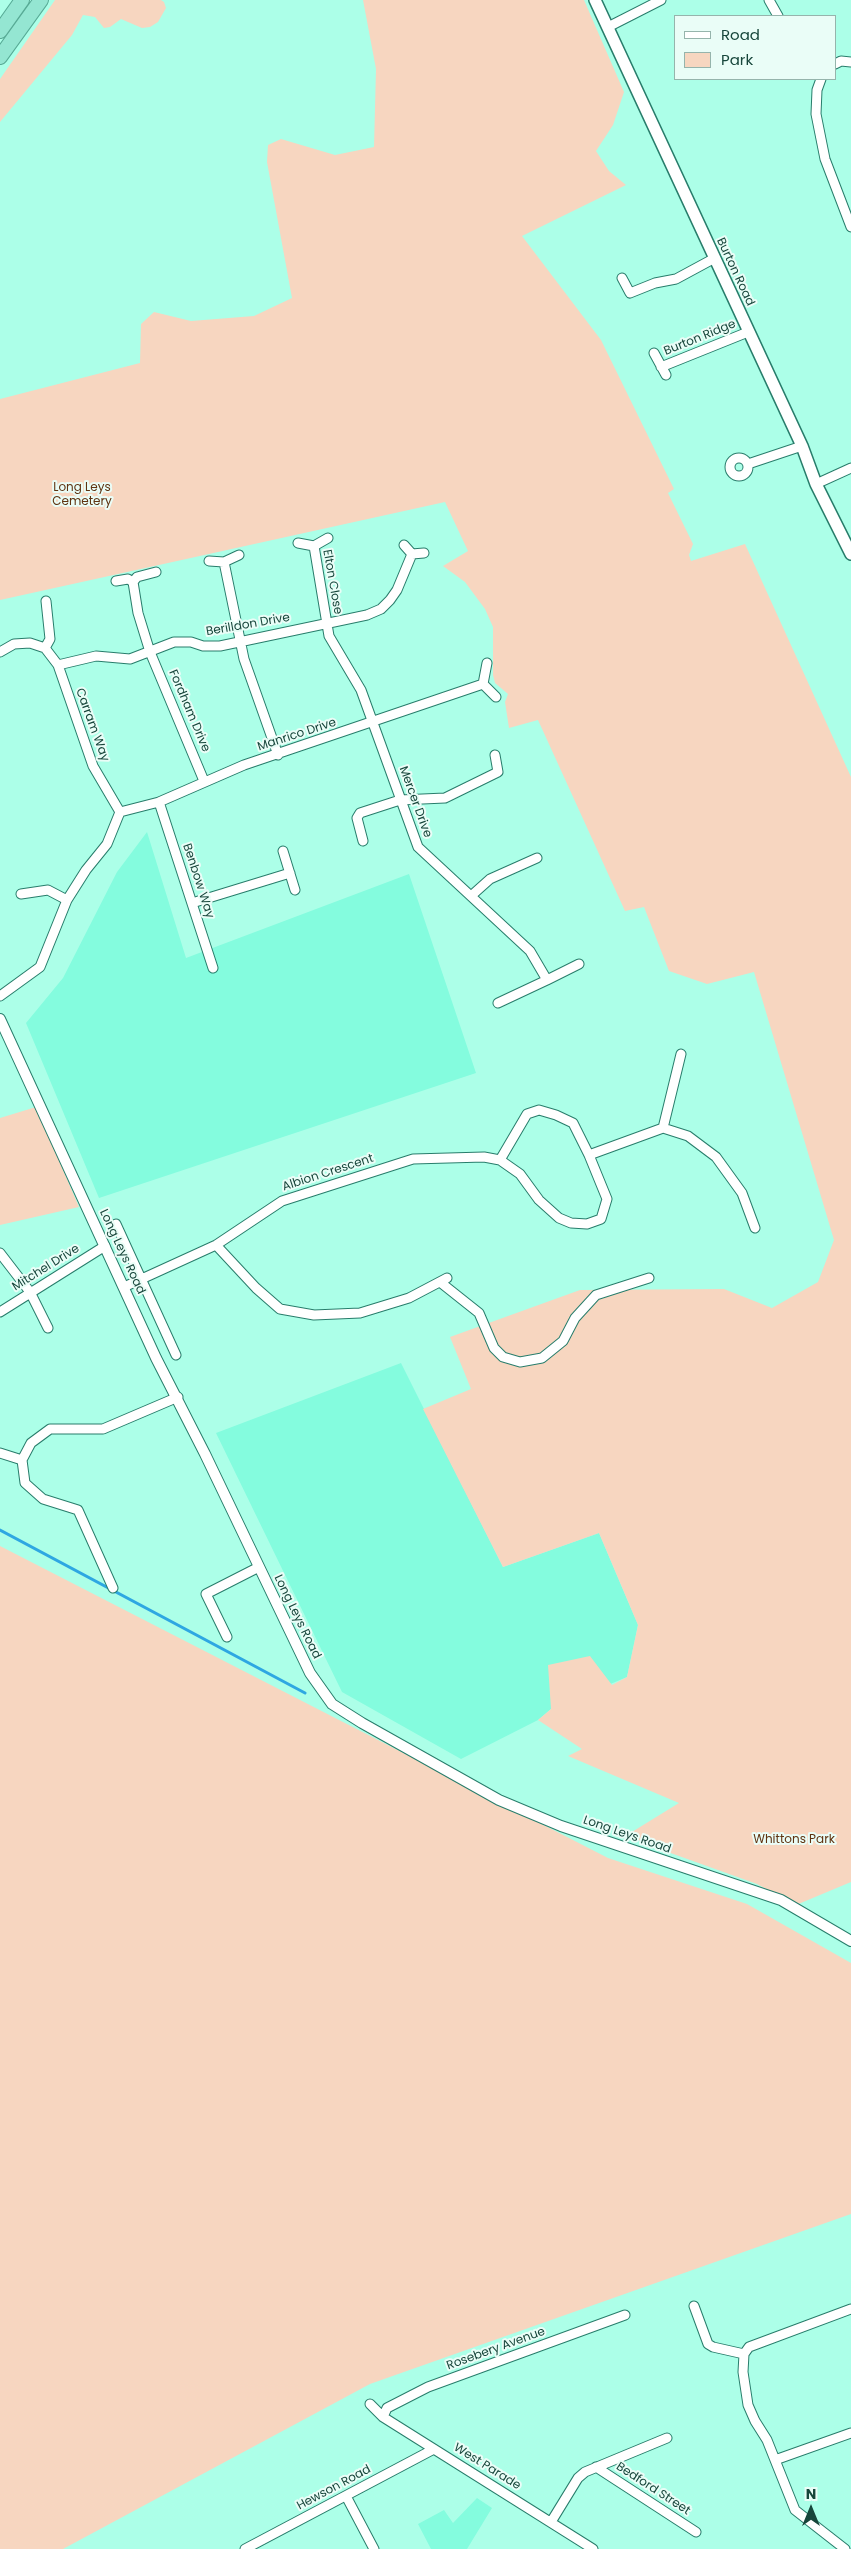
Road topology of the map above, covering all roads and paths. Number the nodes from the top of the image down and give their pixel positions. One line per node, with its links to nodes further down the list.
1 (22, 0): 8 (highway)
2 (40, 0): 9 (highway)
3 (596, 0): 7 (main road, Burton Road)
4 (661, 0): 7 (street)
5 (769, 0): 6 (street)
6 (777, 15)
7 (608, 27): 14 (main road, Burton Road)
8 (0, 31)
9 (0, 58)
10 (851, 62): 11 (street)
11 (836, 64)
12 (821, 80): 13 (street)
13 (851, 226)
14 (713, 259): 15 (street); 16 (main road, Burton Road)
15 (622, 278)
16 (748, 332): 17 (street, Burton Ridge); 18 (main road, Burton Road)
17 (654, 354)
18 (802, 446): 19 (street); 21 (main road, Burton Road)
19 (748, 464)
20 (851, 468): 21 (street)
21 (816, 484): 28 (main road, Burton Road)
22 (328, 538): 25 (street, Elton Close)
23 (298, 543): 25 (street, Elton Close)
24 (404, 545): 27 (street)
25 (314, 546): 36 (street, Elton Close)
26 (424, 553): 27 (street)
27 (412, 554): 36 (street, Berilldon Drive)
28 (851, 554)
29 (239, 555): 31 (street)
30 (209, 561): 31 (street)
31 (224, 562): 37 (street)
32 (156, 572): 34 (street)
33 (116, 581): 34 (street)
34 (133, 582): 40 (street, Fordham Drive)
35 (46, 601): 38 (street)
36 (326, 623): 37 (street, Berilldon Drive); 45 (street, Mercer Drive)
37 (240, 641): 40 (street, Berilldon Drive); 46 (street)
38 (45, 648): 39 (street); 42 (street, Carram Way)
39 (0, 652)
40 (150, 652): 42 (street, Berilldon Drive); 48 (street, Fordham Drive)
41 (487, 663): 43 (street)
42 (58, 666): 51 (street, Carram Way)
43 (483, 684): 44 (street); 45 (street, Manrico Drive)
44 (496, 698)
45 (373, 722): 46 (street, Manrico Drive); 49 (street, Mercer Drive)
46 (278, 755): 48 (street, Manrico Drive)
47 (495, 755): 49 (street)
48 (204, 781): 50 (street, Manrico Drive)
49 (400, 800): 52 (street); 58 (street, Mercer Drive)
50 (159, 802): 51 (street, Manrico Drive); 60 (street, Benbow Way)
51 (120, 812): 59 (street)
52 (363, 841)
53 (283, 851): 55 (street)
54 (537, 858): 58 (street)
55 (290, 873): 56 (street); 60 (street)
56 (295, 890)
57 (22, 894): 59 (street)
58 (472, 896): 63 (street, Mercer Drive)
59 (66, 900): 64 (street)
60 (192, 903): 62 (street, Benbow Way)
61 (579, 964): 63 (street)
62 (213, 968)
63 (547, 980): 65 (street)
64 (0, 996)
65 (498, 1003)
66 (0, 1019): 74 (street, Long Leys Road)
67 (681, 1054): 68 (street)
68 (663, 1128): 69 (street); 72 (street)
69 (589, 1155): 70 (street, Albion Crescent); 70 (street, Albion Crescent)
70 (500, 1160): 73 (street, Albion Crescent)
71 (116, 1224): 77 (street)
72 (755, 1228)
73 (216, 1245): 76 (street); 77 (street, Albion Crescent)
74 (105, 1246): 78 (street, Long Leys Road); 79 (street, Mitchel Drive)
75 (0, 1253): 79 (street)
76 (649, 1278)
77 (141, 1280): 78 (street, Albion Crescent); 82 (street)
78 (124, 1287): 83 (street, Long Leys Road)
79 (30, 1292): 80 (street, Mitchel Drive); 81 (street)
80 (0, 1312)
81 (48, 1328)
82 (176, 1356)
83 (178, 1397): 85 (street); 86 (street, Long Leys Road)
84 (0, 1454): 85 (street)
85 (22, 1460): 87 (street)
86 (259, 1567): 88 (street); 89 (street, Long Leys Road)
87 (113, 1588)
88 (227, 1637)
89 (851, 1941)
90 (694, 2306): 93 (street)
91 (851, 2309): 93 (street)
92 (625, 2315): 95 (street, Rosebery Avenue)
93 (744, 2354): 99 (street)
94 (370, 2404): 95 (street, West Parade)
95 (384, 2417): 98 (street, West Parade)
96 (851, 2433): 99 (street)
97 (667, 2438): 100 (street)
98 (434, 2449): 101 (street, Hewson Road); 102 (street, West Parade)
99 (775, 2460): 107 (street)
100 (596, 2467): 102 (street); 103 (street, Bedford Street)
101 (346, 2496): 104 (street, Hewson Road); 105 (street)
102 (551, 2522): 106 (street, West Parade)
103 (696, 2532)
104 (250, 2548)
105 (374, 2549)
106 (593, 2549)
107 (845, 2549)

